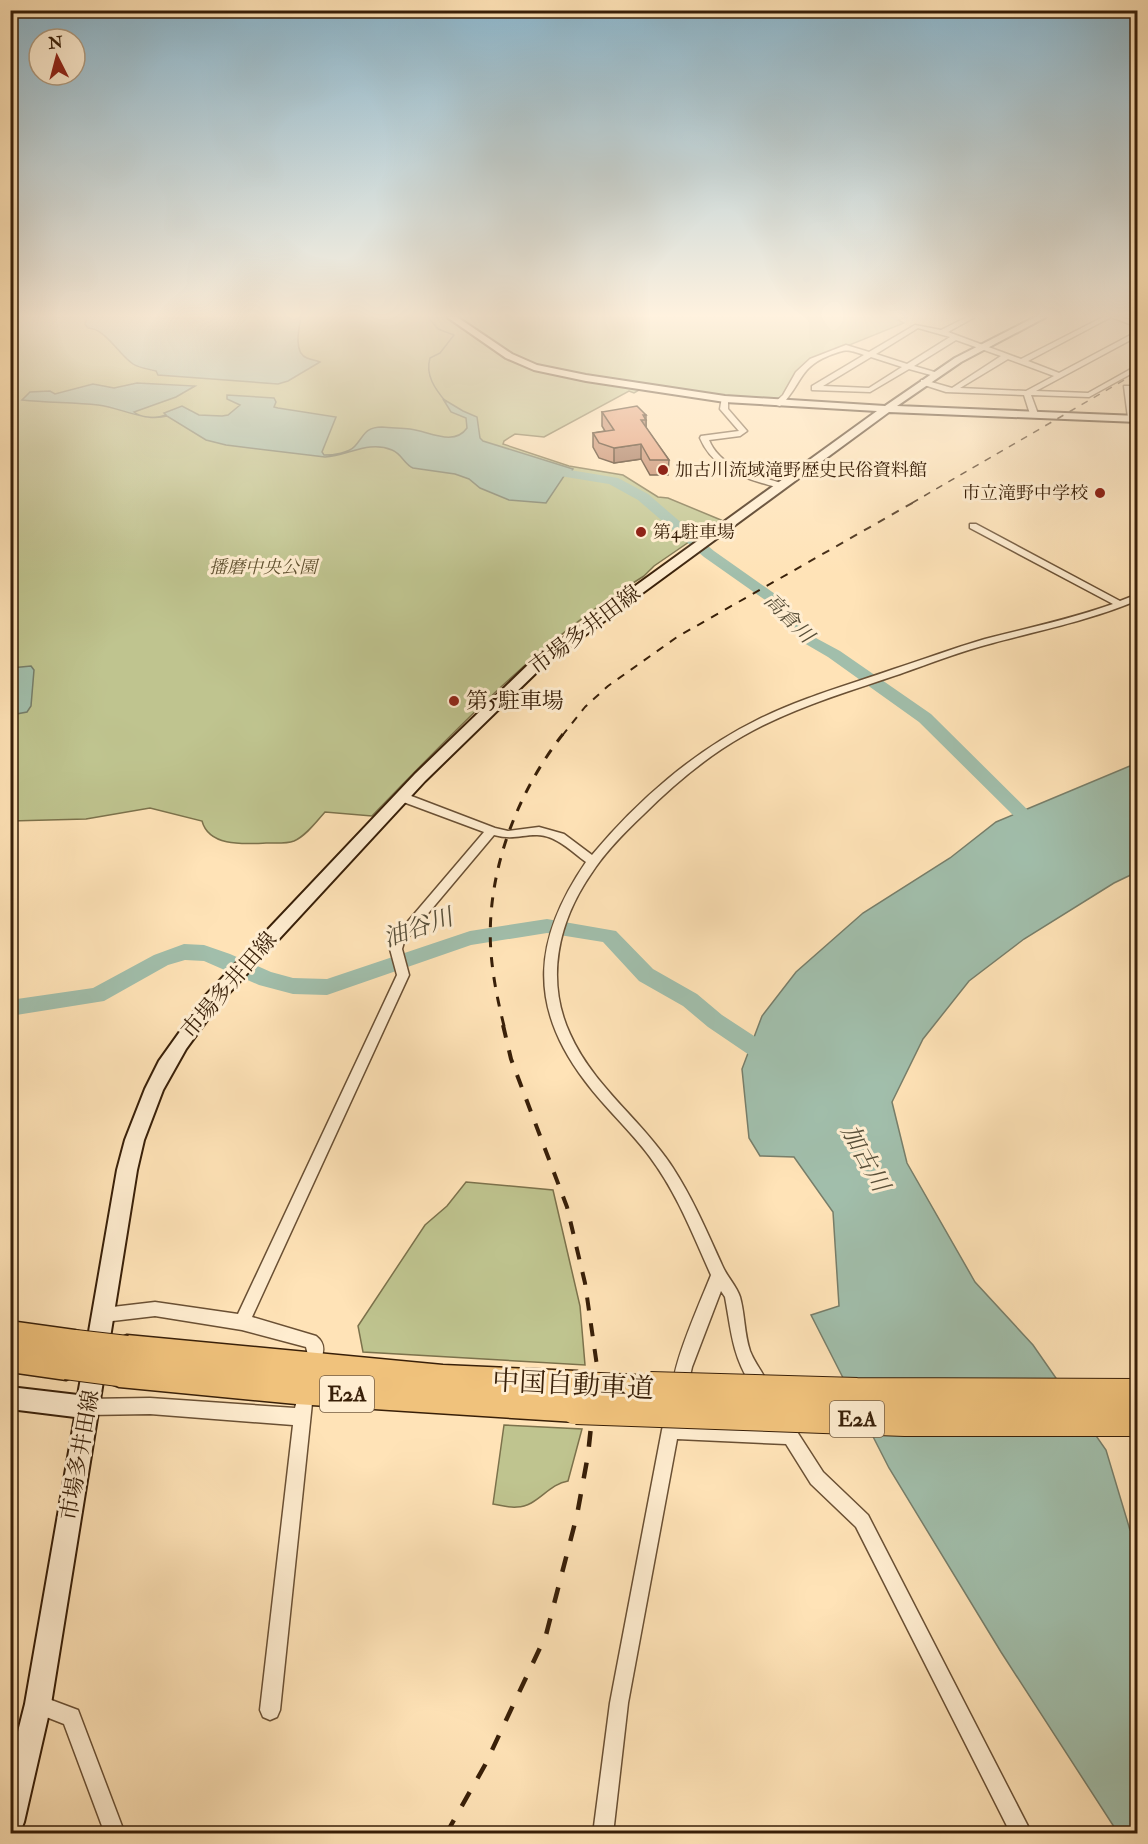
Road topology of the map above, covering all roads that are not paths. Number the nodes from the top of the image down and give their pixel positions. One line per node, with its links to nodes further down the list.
1 (725, 403): 10 (street)
2 (767, 403): 6 (main road)
3 (894, 403): 7 (main road, 市場多井田線)
4 (1030, 403): 8 (street)
5 (1133, 403): 9 (street)
6 (777, 404): 7 (main road)
7 (886, 409): 8 (main road); 10 (main road, 市場多井田線)
8 (1034, 414): 9 (main road)
9 (1135, 418)
10 (782, 486): 14 (main road, 市場多井田線)
11 (973, 526): 13 (street)
12 (1137, 597): 13 (street)
13 (1121, 605): 16 (street)
14 (402, 797): 15 (street); 18 (main road, 市場多井田線)
15 (492, 831): 16 (street); 19 (street)
16 (593, 861): 17 (street)
17 (719, 1275): 29 (street); 30 (street)
18 (104, 1314): 19 (street); 27 (main road, 市場多井田線)
19 (242, 1322): 21 (street)
20 (10, 1334): 22 (highway, 中国自動車道 / E2A)
21 (315, 1353)
22 (71, 1354): 23 (highway, 中国自動車道 / E2A); 25 (highway, 中国自動車道 / E2A, bridge)
23 (10, 1358)
24 (1137, 1395): 25 (highway, 中国自動車道 / E2A, bridge)
25 (576, 1397): 28 (highway, 中国自動車道 / E2A, bridge)
26 (10, 1398): 27 (main road)
27 (87, 1407): 31 (main road, 市場多井田線); 32 (street)
28 (1137, 1420)
29 (670, 1430): 30 (street); 35 (street)
30 (788, 1436): 36 (street)
31 (38, 1704): 33 (main road, 市場多井田線); 34 (street)
32 (270, 1710)
33 (10, 1822)
34 (115, 1833)
35 (603, 1833)
36 (1022, 1833)

